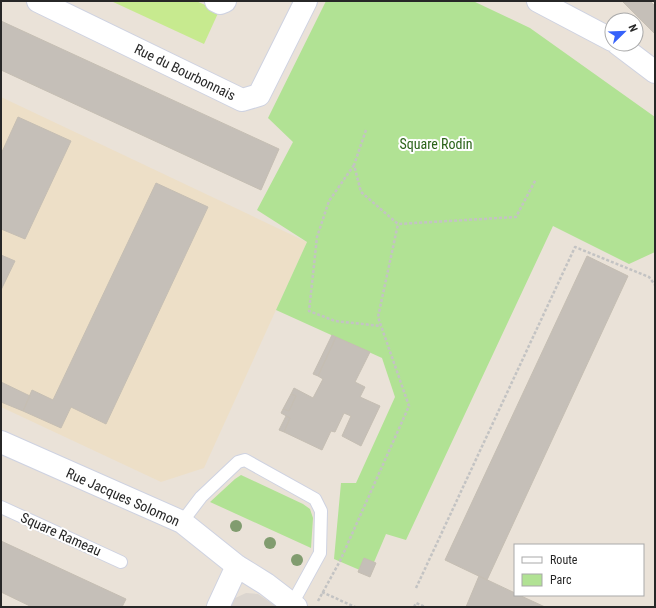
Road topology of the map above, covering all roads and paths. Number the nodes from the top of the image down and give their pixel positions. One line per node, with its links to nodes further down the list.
1 (38, 1): 4 (street, Rue du Bourbonnais)
2 (216, 1): 3 (street)
3 (225, 1)
4 (306, 1)
5 (538, 1): 6 (street)
6 (604, 36)
7 (629, 52): 8 (street)
8 (655, 72)
9 (366, 130): 10 (path)
10 (354, 165): 12 (path); 14 (path)
11 (536, 178): 12 (path)
12 (398, 224): 14 (path)
13 (655, 285): 20 (path)
14 (381, 326): 23 (path)
15 (1, 442): 17 (street, Rue Jacques Solomon)
16 (1, 507): 18 (lane, Square Rameau)
17 (182, 522): 19 (street, Rue Jacques Solomon); 21 (lane)
18 (121, 562)
19 (237, 566): 21 (street, Rue Jacques Solomon); 22 (street)
20 (416, 588)
21 (294, 605)
22 (218, 607)
23 (315, 607)
24 (414, 607): 25 (path)
25 (425, 607)

